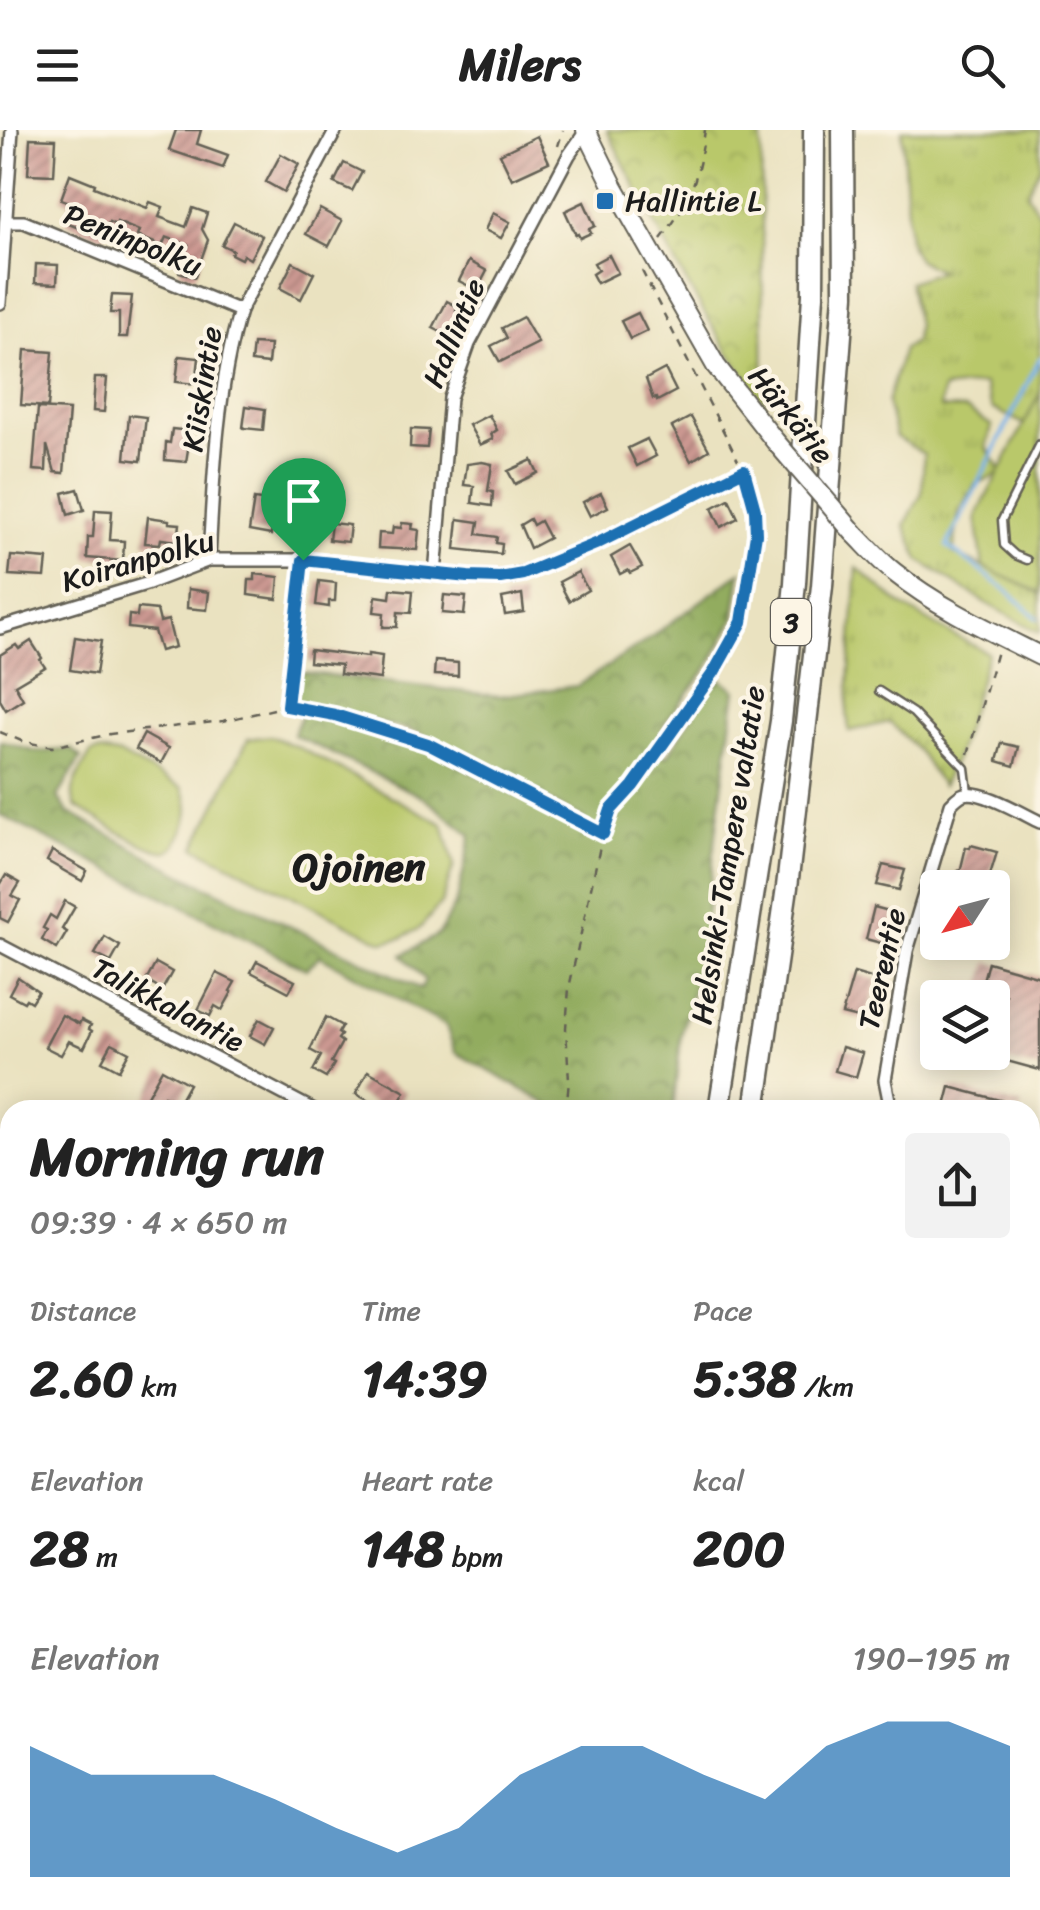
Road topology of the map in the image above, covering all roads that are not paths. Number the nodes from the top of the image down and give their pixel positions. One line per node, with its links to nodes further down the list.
1 (12, 130): 6 (street)
2 (336, 130): 8 (street, Kiiskintie)
3 (814, 130): 21 (highway, Helsinki-Tampere valtatie / 3)
4 (842, 130): 22 (highway, Helsinki-Tampere valtatie / 3)
5 (586, 131): 13 (street, Hallintie); 15 (main road, Härkätie, bridge)
6 (6, 222): 7 (street); 8 (street, Peninpolku)
7 (0, 304)
8 (240, 312): 11 (street, Kiiskintie)
9 (1040, 444): 12 (lane)
10 (744, 470): 13 (street, Koiranpolku)
11 (210, 560): 13 (street, Koiranpolku); 14 (street, Koiranpolku)
12 (1028, 560)
13 (434, 574)
14 (0, 628)
15 (1040, 656)
16 (879, 691): 17 (lane)
17 (968, 792): 18 (street); 23 (street, Teerentie)
18 (1040, 822)
19 (0, 945): 20 (street, Talikkalantie)
20 (295, 1100)
21 (721, 1100)
22 (756, 1100)
23 (890, 1100)

